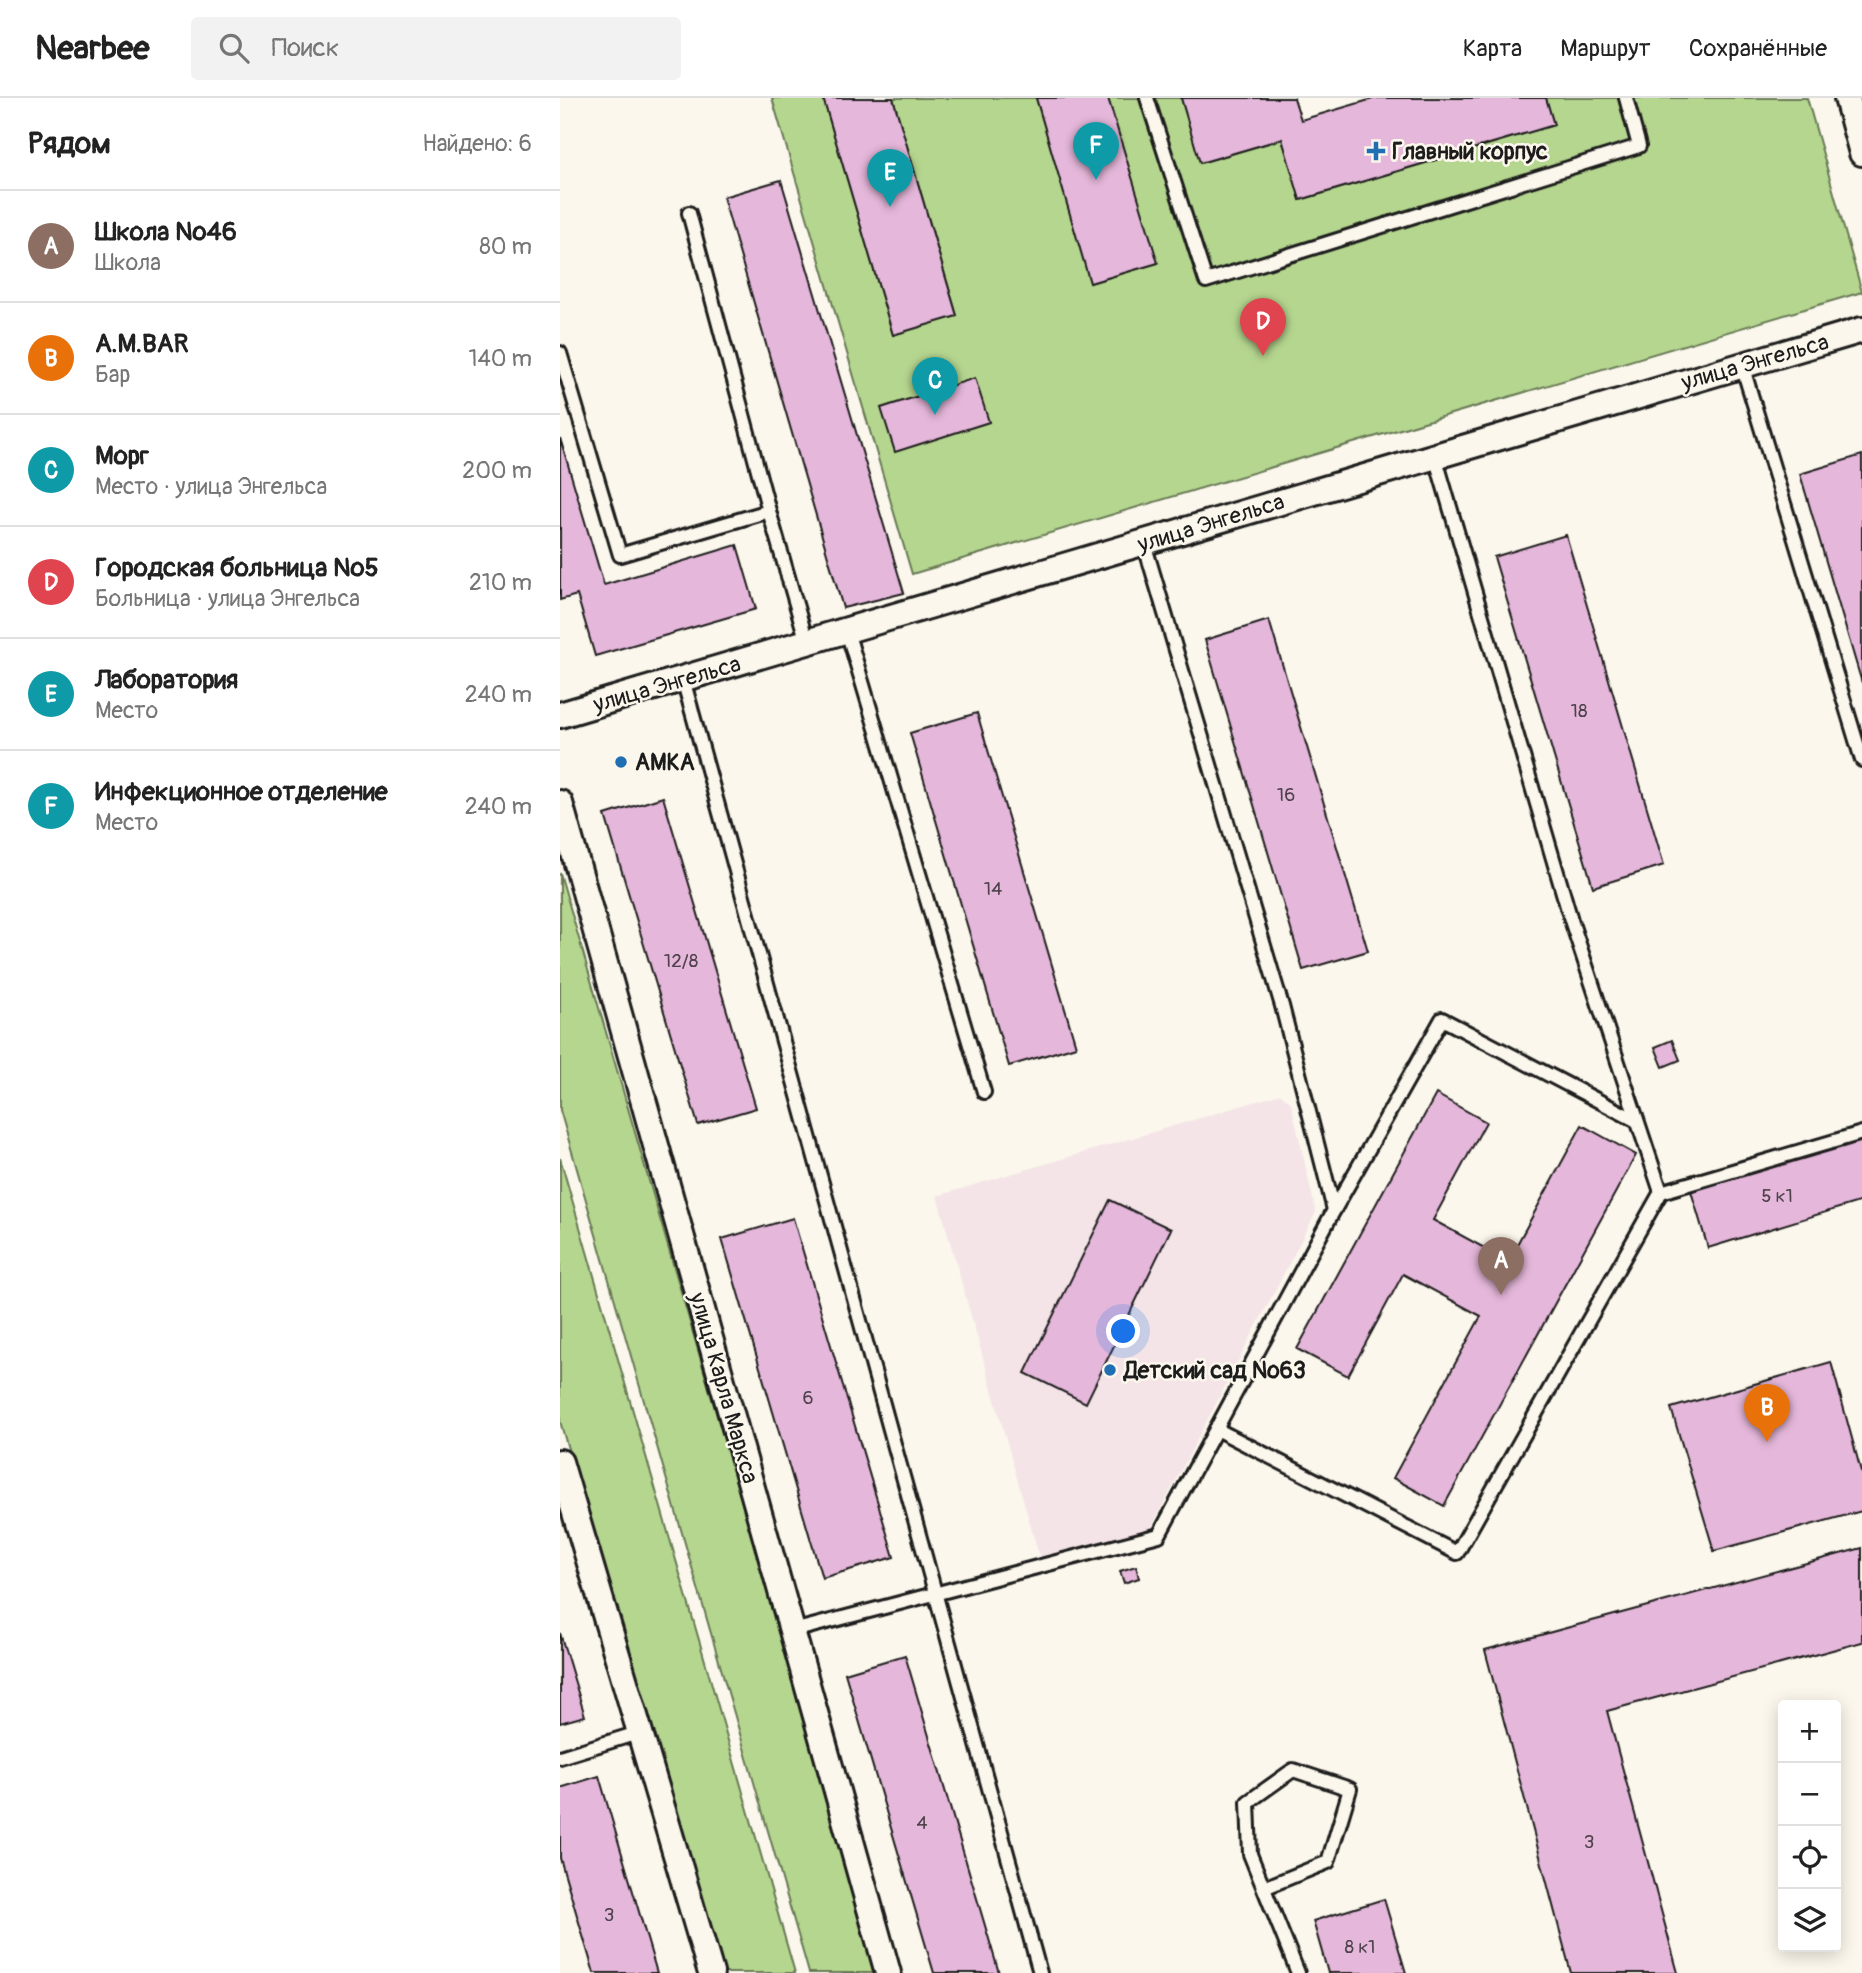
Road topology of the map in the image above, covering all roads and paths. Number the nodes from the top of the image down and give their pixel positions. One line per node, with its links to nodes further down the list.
1 (1147, 98): 2 (lane)
2 (1626, 98)
3 (1847, 98): 4 (street)
4 (1862, 153)
5 (689, 213): 10 (lane)
6 (1862, 330): 8 (street, улица Энгельса)
7 (560, 353): 10 (lane)
8 (1742, 365): 9 (street, улица Энгельса); 16 (lane)
9 (1435, 456): 11 (street, улица Энгельса); 19 (lane)
10 (769, 511): 13 (lane)
11 (1144, 542): 12 (street, улица Энгельса); 22 (lane)
12 (847, 631): 13 (street, улица Энгельса); 18 (lane)
13 (807, 642): 14 (street, улица Энгельса)
14 (683, 679): 15 (street, улица Энгельса); 25 (lane)
15 (560, 715)
16 (1862, 760)
17 (560, 803): 26 (street, улица Карла Маркса)
18 (984, 1092)
19 (1637, 1121): 21 (lane); 22 (lane)
20 (1862, 1133): 21 (lane)
21 (1661, 1192): 23 (lane)
22 (1334, 1210): 23 (lane)
23 (1216, 1429): 25 (lane)
24 (560, 1462): 27 (street)
25 (935, 1594): 26 (lane); 32 (lane)
26 (793, 1632): 31 (street, улица Карла Маркса)
27 (641, 1732): 28 (lane); 30 (street)
28 (560, 1757)
29 (1265, 1888): 29 (lane); 33 (lane)
30 (711, 1973)
31 (888, 1973)
32 (1040, 1973)
33 (1298, 1973)

